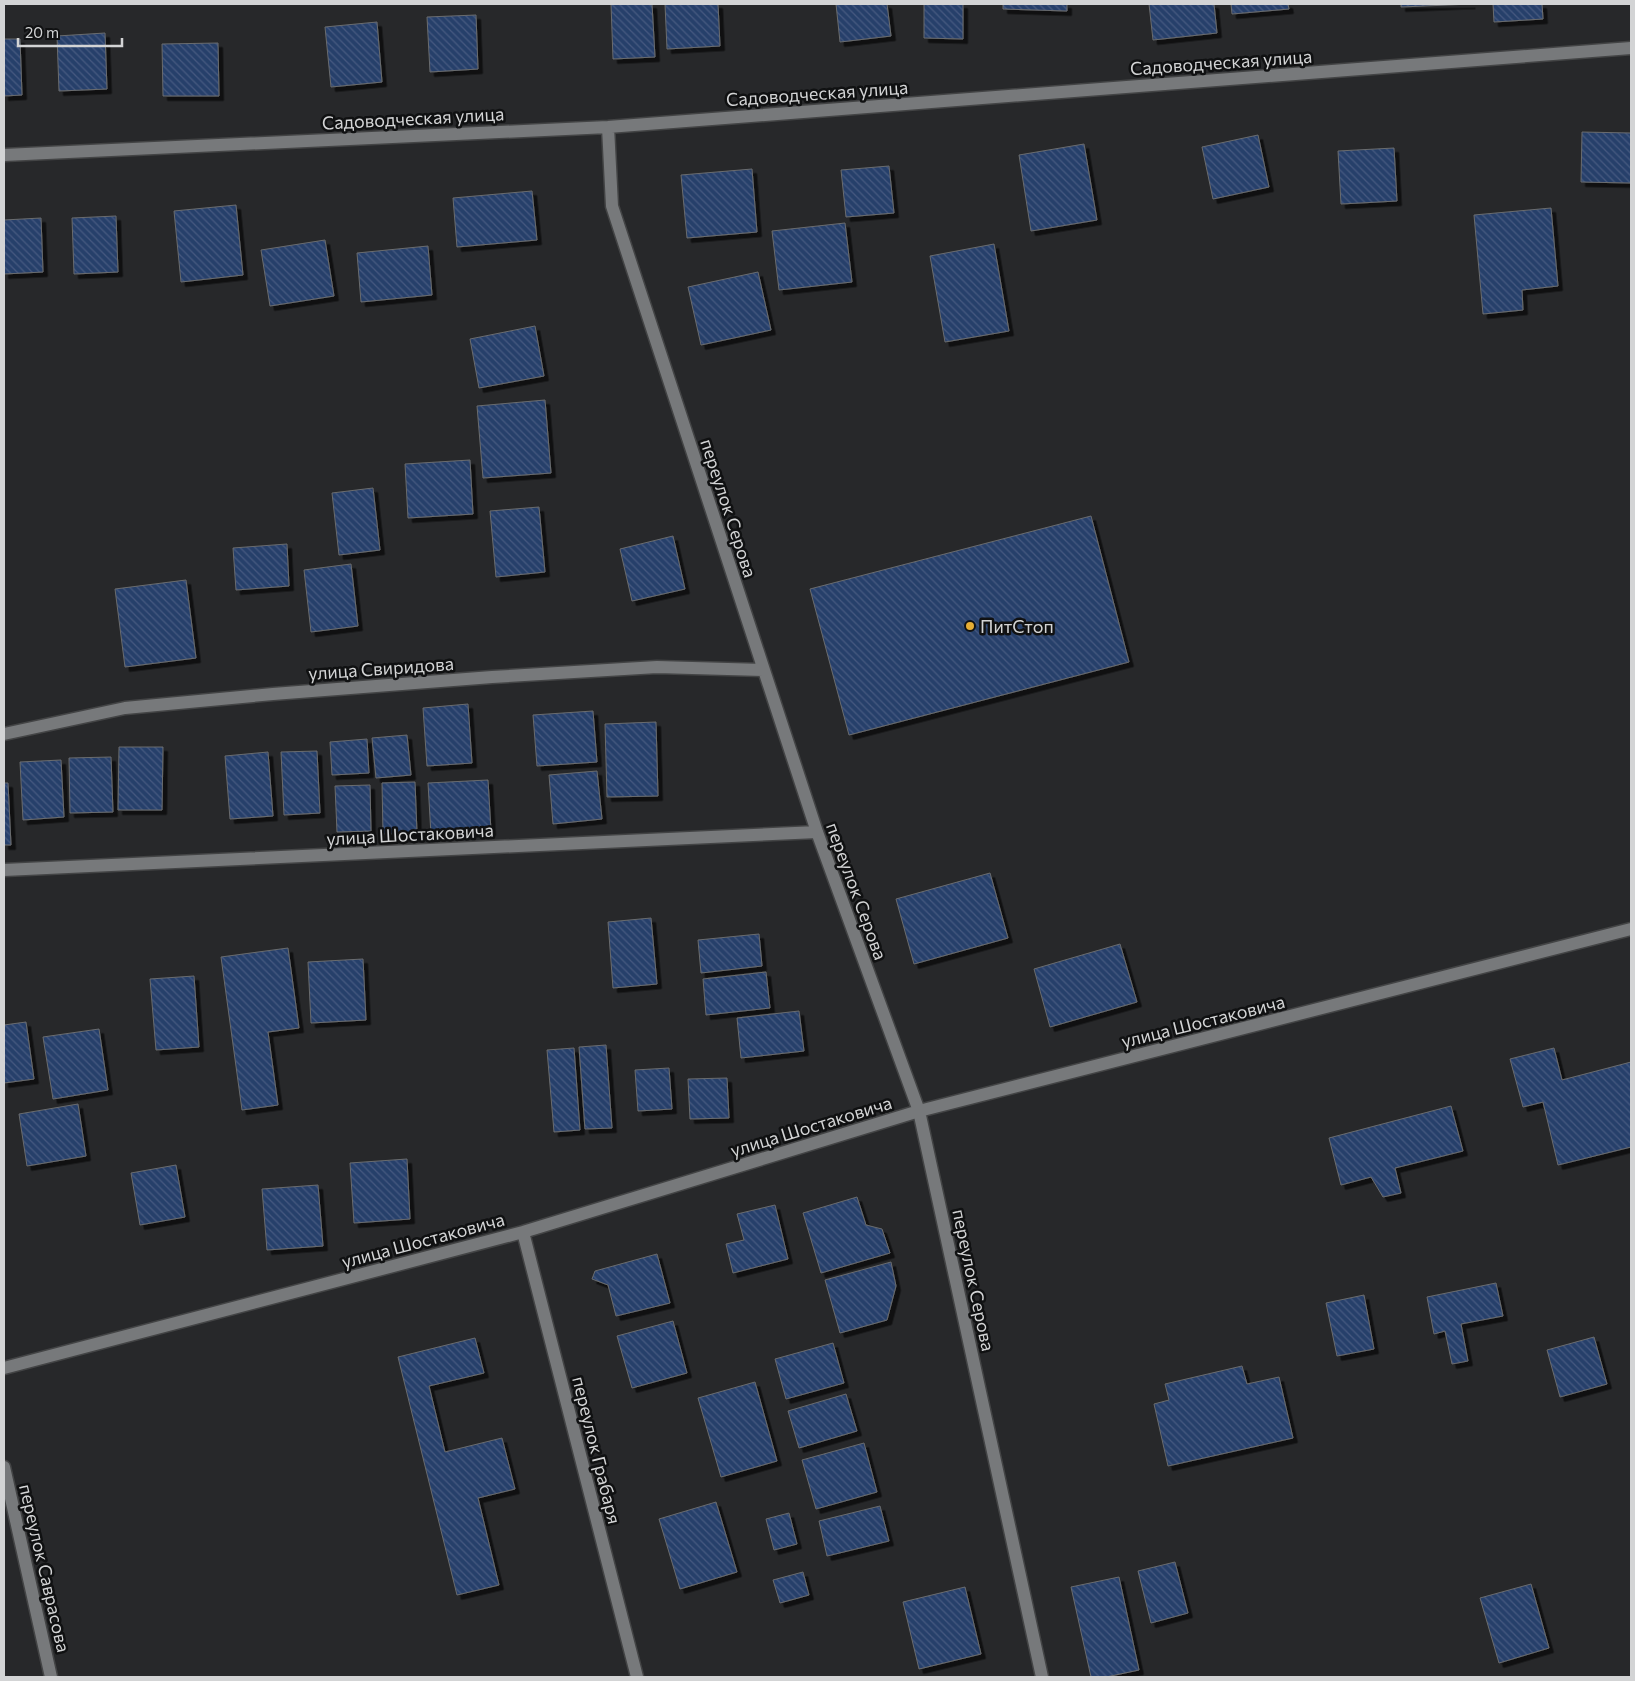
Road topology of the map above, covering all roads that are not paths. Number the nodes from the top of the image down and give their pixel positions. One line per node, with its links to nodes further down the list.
1 (1631, 48): 2 (street, Садоводческая улица)
2 (608, 126): 3 (street, Садоводческая улица); 4 (street, переулок Серова)
3 (4, 155)
4 (763, 670): 5 (street, улица Свиридова); 6 (street, переулок Серова)
5 (4, 734)
6 (817, 832): 7 (street, улица Шостаковича); 9 (street, переулок Серова)
7 (4, 870)
8 (1631, 929): 9 (street, улица Шостаковича)
9 (919, 1111): 10 (street, улица Шостаковича); 15 (street, переулок Серова)
10 (523, 1232): 11 (street, улица Шостаковича); 14 (street, переулок Грабаря)
11 (4, 1368)
12 (4, 1467): 13 (street, переулок Саврасова)
13 (52, 1677)
14 (637, 1677)
15 (1042, 1677)

